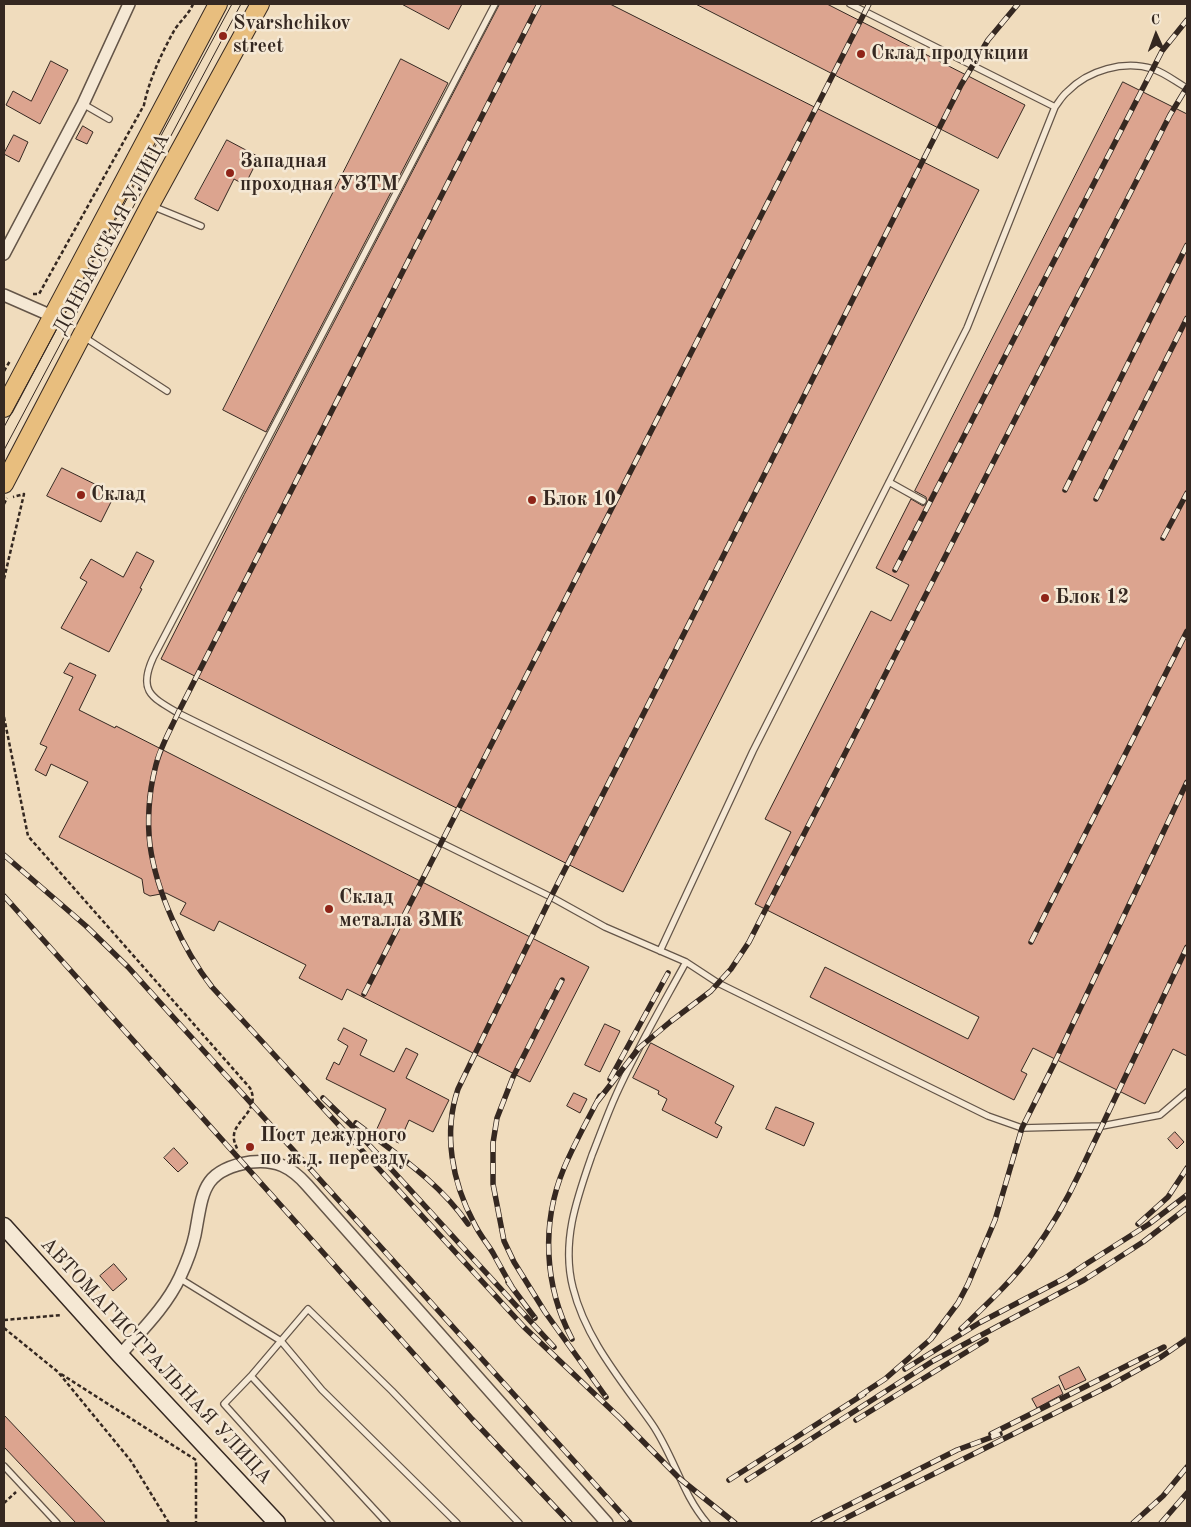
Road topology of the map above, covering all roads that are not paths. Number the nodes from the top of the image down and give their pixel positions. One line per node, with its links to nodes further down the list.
1 (129, 4): 7 (street)
2 (218, 4): 14 (main road, ДОНБАССКАЯ УЛИЦА)
3 (259, 4): 10 (main road, ДОНБАССКАЯ УЛИЦА)
4 (494, 4): 21 (lane)
5 (850, 4): 8 (lane)
6 (1187, 88): 8 (lane)
7 (82, 104): 9 (lane); 12 (street)
8 (1055, 107): 18 (lane)
9 (109, 119)
10 (150, 205): 11 (lane); 15 (main road, ДОНБАССКАЯ УЛИЦА)
11 (201, 226)
12 (4, 254)
13 (4, 296): 14 (street)
14 (52, 316): 17 (main road, ДОНБАССКАЯ УЛИЦА)
15 (82, 336): 16 (lane); 19 (main road, ДОНБАССКАЯ УЛИЦА)
16 (167, 391)
17 (4, 408)
18 (889, 482): 20 (lane); 21 (lane)
19 (4, 484)
20 (923, 501)
21 (660, 951): 22 (lane)
22 (686, 962): 23 (lane); 37 (lane)
23 (1187, 1092)
24 (5, 1231): 27 (main road, АВТОМАГИСТРАЛЬНАЯ УЛИЦА)
25 (180, 1278): 26 (lane); 27 (street); 36 (street)
26 (281, 1341): 28 (lane); 34 (lane); 35 (lane)
27 (120, 1355): 31 (main road, АВТОМАГИСТРАЛЬНАЯ УЛИЦА)
28 (251, 1376): 32 (lane); 33 (lane)
29 (4, 1466): 30 (lane)
30 (57, 1523)
31 (277, 1523)
32 (331, 1523)
33 (387, 1523)
34 (457, 1523)
35 (519, 1523)
36 (607, 1523)
37 (707, 1523)

